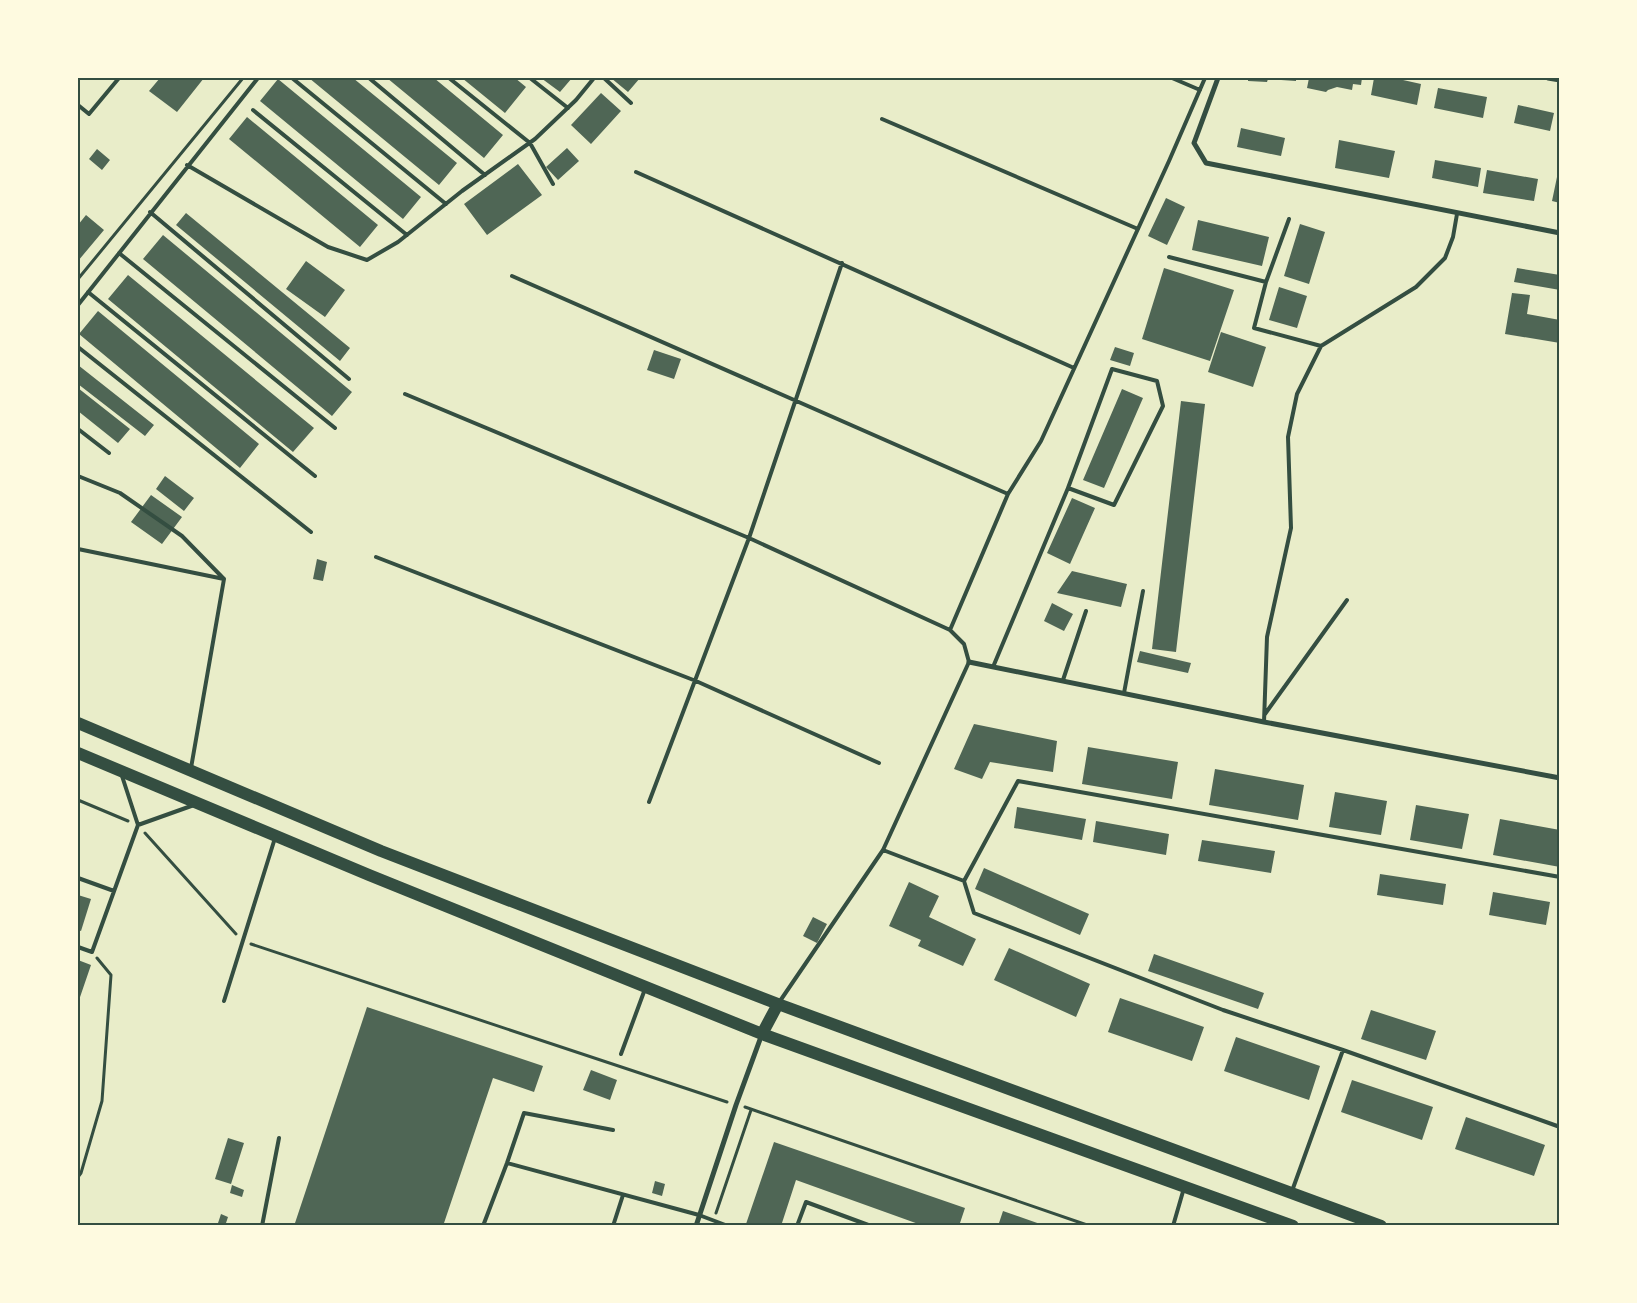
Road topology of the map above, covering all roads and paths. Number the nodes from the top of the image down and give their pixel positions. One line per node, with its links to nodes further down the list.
1 (119, 78): 17 (lane)
2 (243, 78): 37 (path)
3 (258, 78): 22 (lane)
4 (292, 78): 26 (lane)
5 (369, 78): 24 (lane)
6 (448, 78): 21 (lane)
7 (530, 78): 18 (lane)
8 (594, 78): 18 (lane)
9 (604, 78): 16 (lane)
10 (1172, 78): 15 (lane)
11 (1205, 78): 15 (lane)
12 (1218, 78): 28 (street)
13 (1548, 78): 14 (street)
14 (1560, 80)
15 (1200, 90): 30 (lane)
16 (631, 103)
17 (78, 105)
18 (568, 108): 21 (lane)
19 (253, 110): 32 (lane)
20 (882, 119): 30 (lane)
21 (530, 143): 24 (lane); 25 (lane)
22 (187, 165): 27 (lane); 32 (lane)
23 (636, 172): 35 (lane)
24 (485, 176): 26 (lane)
25 (553, 184)
26 (446, 204): 32 (lane)
27 (150, 212): 33 (lane); 44 (lane)
28 (1457, 214): 31 (street); 41 (lane)
29 (1289, 219): 38 (lane)
30 (1138, 229): 43 (lane)
31 (1560, 233)
32 (407, 235)
33 (119, 253): 39 (lane); 47 (lane)
34 (1169, 257): 38 (lane)
35 (842, 263): 43 (lane); 46 (lane)
36 (512, 276): 46 (lane)
37 (78, 279)
38 (1266, 282): 41 (lane)
39 (88, 292): 40 (lane); 51 (lane)
40 (78, 305)
41 (1321, 346): 68 (lane)
42 (78, 347): 54 (lane)
43 (1074, 368): 53 (lane)
44 (349, 379)
45 (405, 394): 55 (lane)
46 (794, 399): 53 (lane); 55 (lane)
47 (335, 428)
48 (78, 429): 49 (lane)
49 (109, 453)
50 (78, 476): 58 (lane)
51 (315, 476)
52 (1068, 488): 52 (lane); 64 (lane)
53 (1008, 494): 62 (lane)
54 (311, 532)
55 (749, 538): 62 (lane); 66 (lane)
56 (78, 549): 58 (lane)
57 (376, 557): 66 (lane)
58 (224, 579): 73 (lane)
59 (1143, 591): 67 (lane)
60 (1347, 600): 68 (lane)
61 (1086, 611): 65 (lane)
62 (950, 630): 63 (lane)
63 (969, 662): 64 (street); 81 (lane)
64 (993, 667): 65 (street)
65 (1063, 680): 67 (street)
66 (696, 681): 72 (lane); 77 (lane)
67 (1124, 693): 69 (street)
68 (1265, 714): 69 (lane)
69 (1264, 722): 75 (street)
70 (78, 723): 73 (main road)
71 (78, 753): 74 (main road)
72 (879, 763)
73 (191, 771): 91 (main road)
74 (121, 772): 78 (main road); 79 (lane)
75 (1560, 778)
76 (78, 800): 79 (path)
77 (649, 802)
78 (198, 803): 79 (lane); 80 (main road)
79 (138, 825): 85 (lane); 86 (path)
80 (276, 836): 86 (lane); 89 (main road)
81 (882, 850): 84 (lane); 91 (lane)
82 (1560, 877): 84 (lane)
83 (78, 878): 85 (lane)
84 (964, 880): 93 (lane)
85 (114, 891): 88 (lane)
86 (243, 941): 90 (lane); 95 (path)
87 (78, 947): 88 (lane)
88 (92, 952): 101 (path)
89 (646, 987): 92 (main road); 94 (lane)
90 (224, 1001)
91 (778, 1004): 92 (main road); 103 (main road)
92 (762, 1034): 95 (street); 102 (main road)
93 (1343, 1050): 97 (lane); 103 (lane)
94 (621, 1054)
95 (736, 1105): 96 (path); 105 (street)
96 (751, 1110): 106 (path); 114 (path)
97 (1560, 1127)
98 (613, 1130): 100 (lane)
99 (279, 1138): 107 (lane)
100 (507, 1163): 104 (lane); 108 (lane)
101 (78, 1177)
102 (1184, 1186): 115 (lane); 116 (main road)
103 (1291, 1192): 117 (main road)
104 (623, 1195): 105 (lane); 109 (lane)
105 (699, 1215): 106 (lane); 110 (street)
106 (714, 1220): 111 (lane)
107 (262, 1226)
108 (483, 1226)
109 (613, 1226)
110 (696, 1226)
111 (728, 1226)
112 (797, 1226): 113 (lane)
113 (870, 1226)
114 (1090, 1226)
115 (1173, 1226)
116 (1293, 1226)
117 (1381, 1226)

